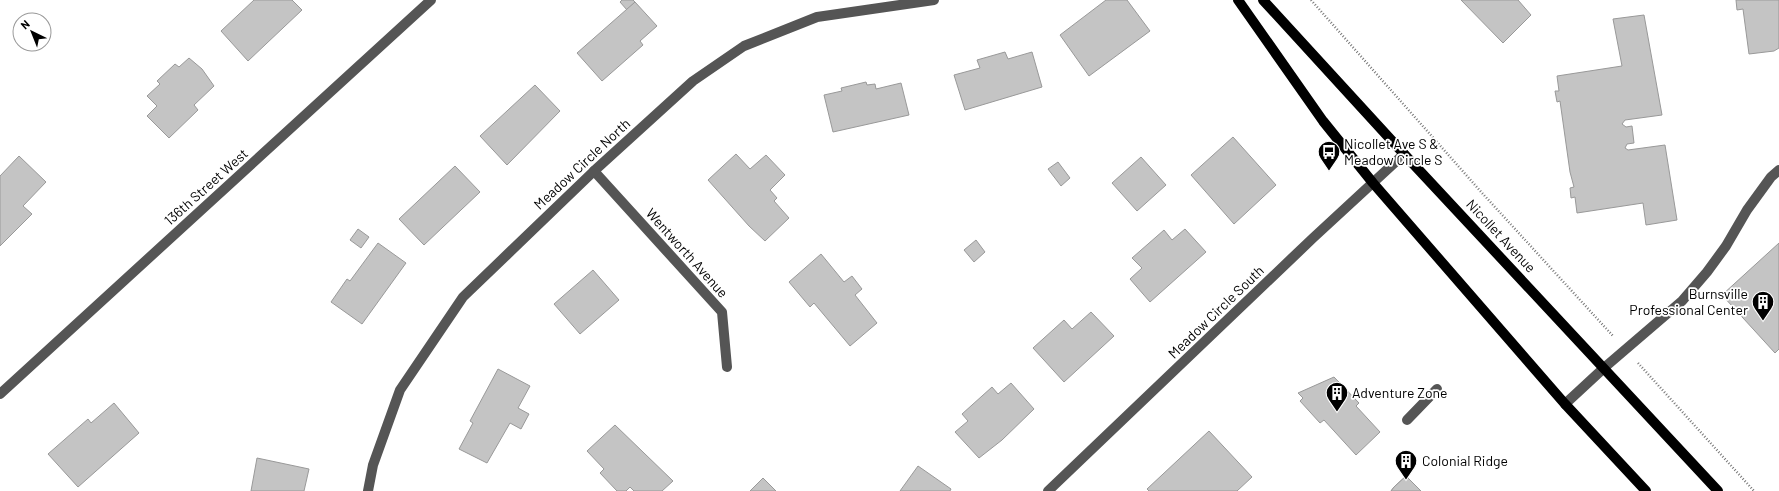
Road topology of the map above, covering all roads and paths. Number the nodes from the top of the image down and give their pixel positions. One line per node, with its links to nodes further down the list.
1 (431, 0): 14 (street, 136th Street West)
2 (934, 0): 8 (street, Meadow Circle North)
3 (1238, 0): 9 (main road)
4 (1263, 0): 6 (main road, Nicollet Avenue)
5 (1311, 0): 10 (path)
6 (1404, 154): 9 (street, Meadow Circle South); 12 (main road, Nicollet Avenue)
7 (1779, 170): 10 (street)
8 (594, 171): 11 (street, Wentworth Avenue); 17 (street, Meadow Circle North)
9 (1373, 183): 15 (main road); 18 (street, Meadow Circle South)
10 (1625, 349): 12 (street); 21 (path)
11 (727, 367)
12 (1605, 367): 15 (street); 20 (main road, Nicollet Avenue)
13 (1437, 389): 16 (street)
14 (0, 394)
15 (1565, 404): 19 (main road)
16 (1407, 420)
17 (368, 491)
18 (1048, 491)
19 (1646, 491)
20 (1718, 491)
21 (1754, 491)

